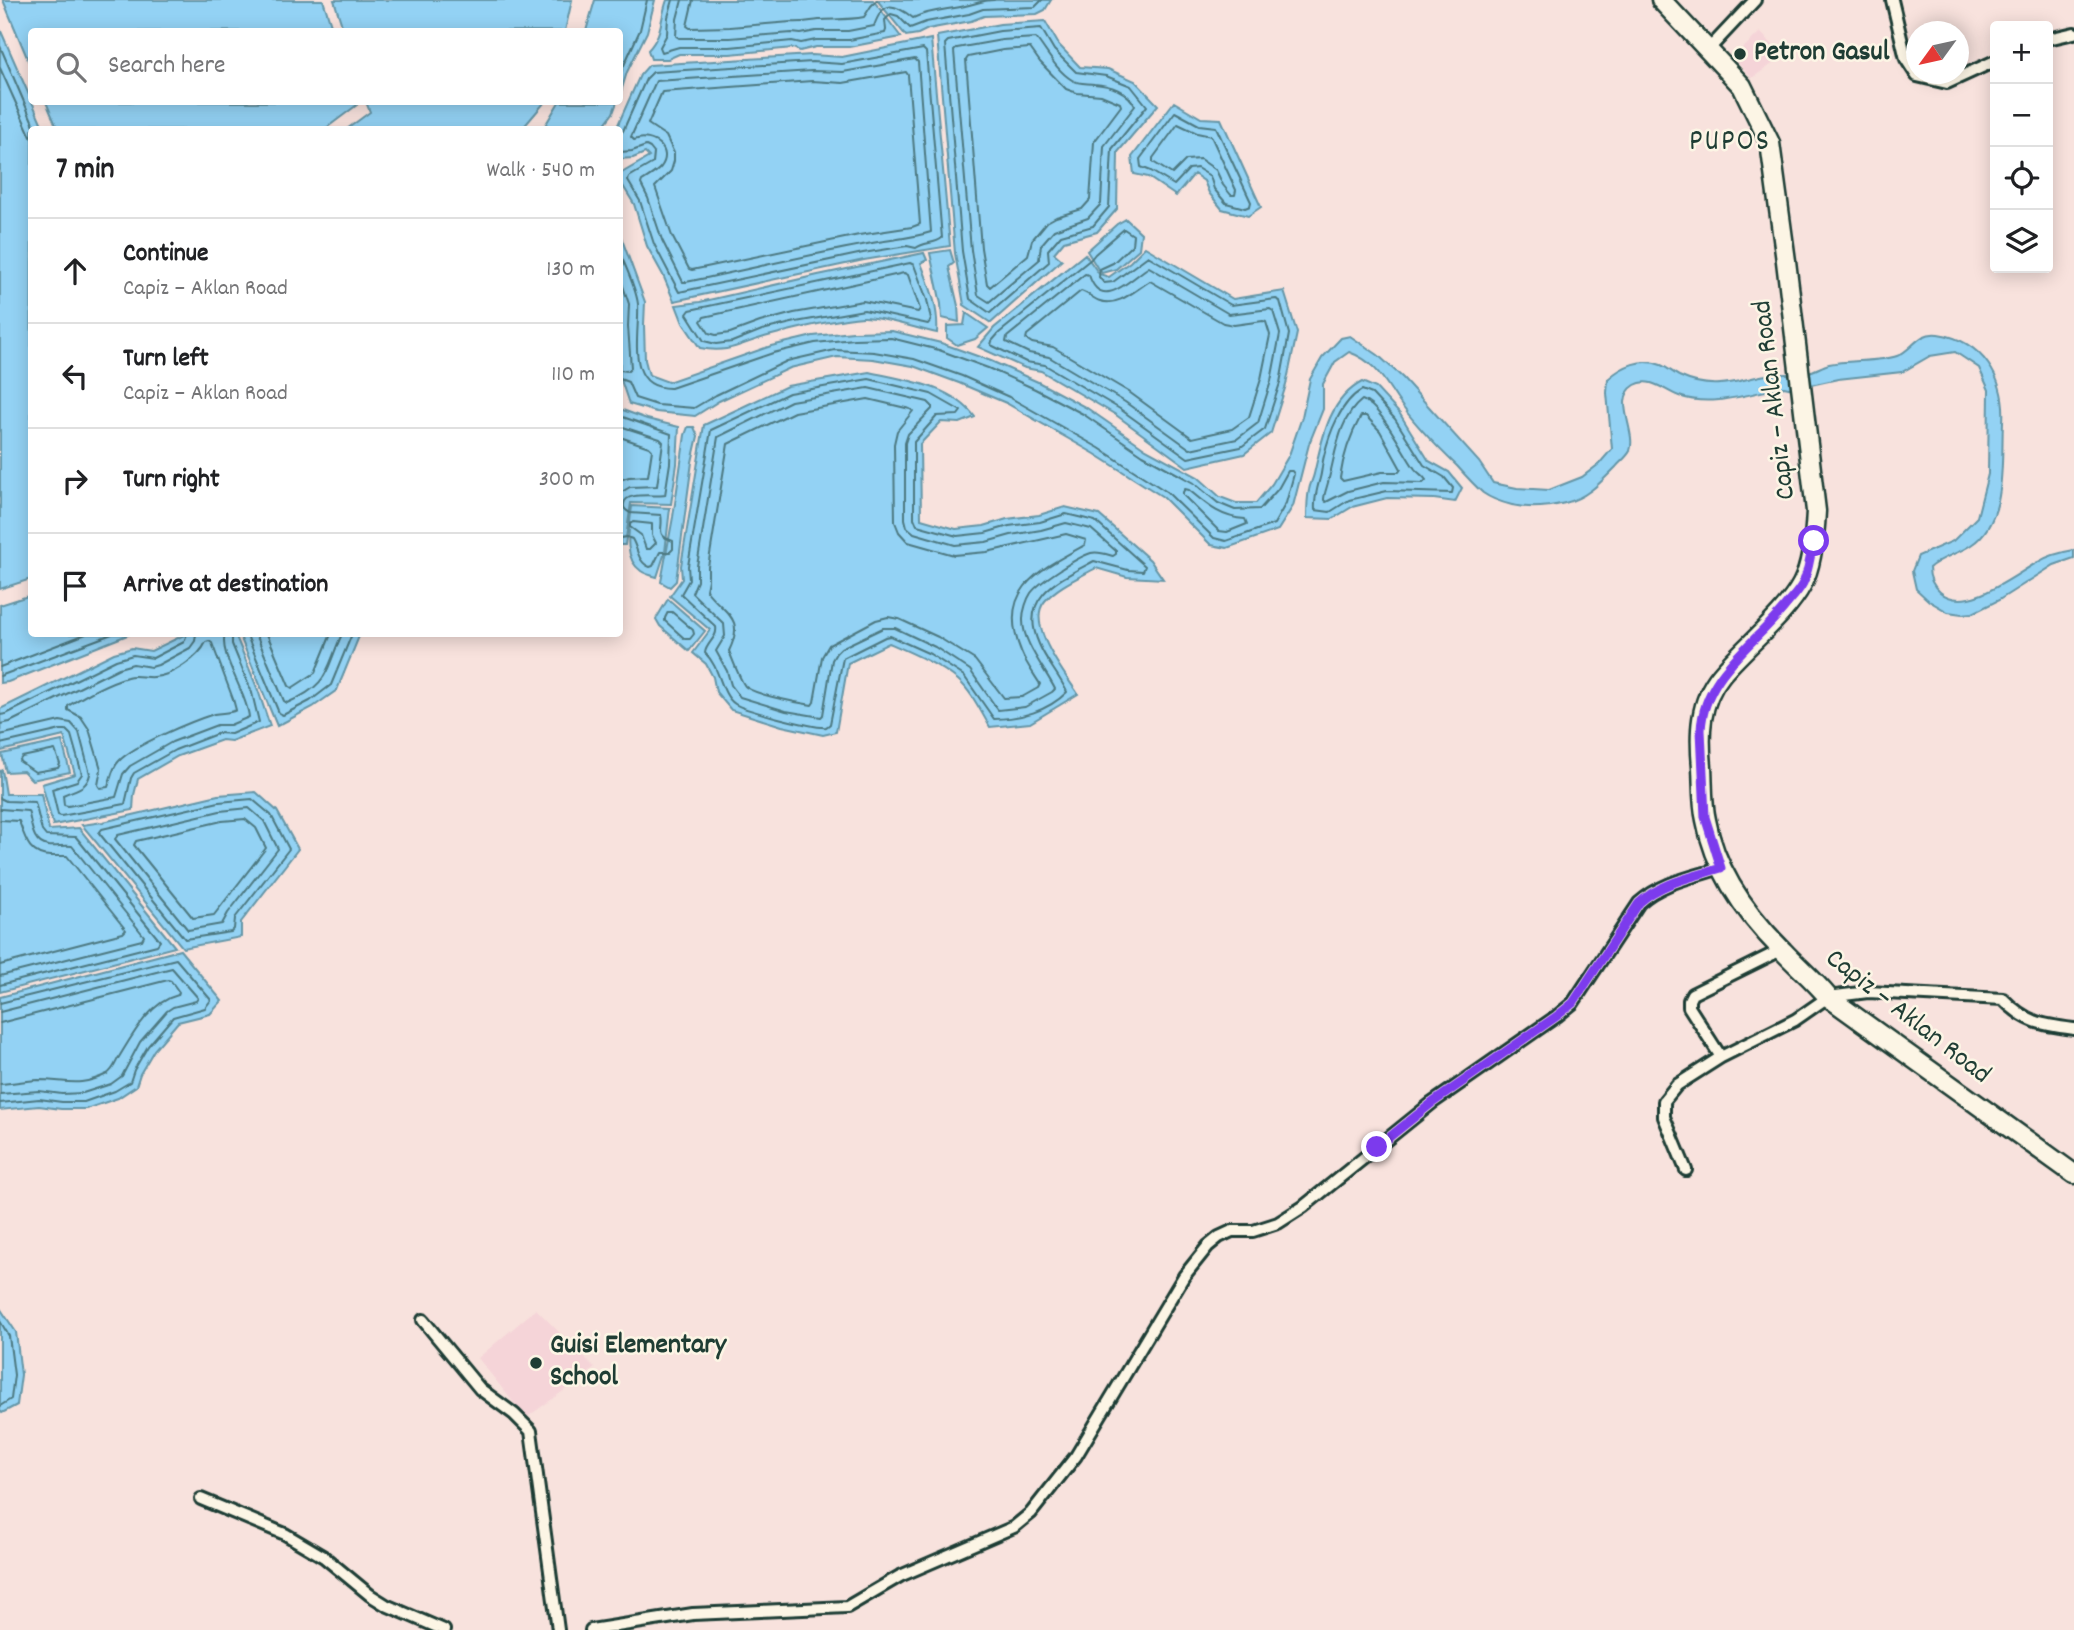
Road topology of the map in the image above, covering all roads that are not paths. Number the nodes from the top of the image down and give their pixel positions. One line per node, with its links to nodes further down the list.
1 (1661, 0): 6 (main road, Capiz – Aklan Road)
2 (1755, 0): 6 (street)
3 (1892, 0): 7 (street)
4 (2074, 33): 5 (street)
5 (2053, 38)
6 (1708, 50): 8 (main road, Capiz – Aklan Road)
7 (1990, 63)
8 (1721, 868): 9 (main road, Capiz – Aklan Road); 19 (street)
9 (1781, 950): 10 (main road, Capiz – Aklan Road); 12 (street)
10 (1828, 997): 11 (street); 12 (street); 14 (main road, Capiz – Aklan Road)
11 (2074, 1029)
12 (1721, 1057): 13 (street)
13 (1686, 1170)
14 (2074, 1174)
15 (424, 1320): 18 (street)
16 (201, 1499): 17 (street)
17 (444, 1630)
18 (558, 1630)
19 (591, 1630)

